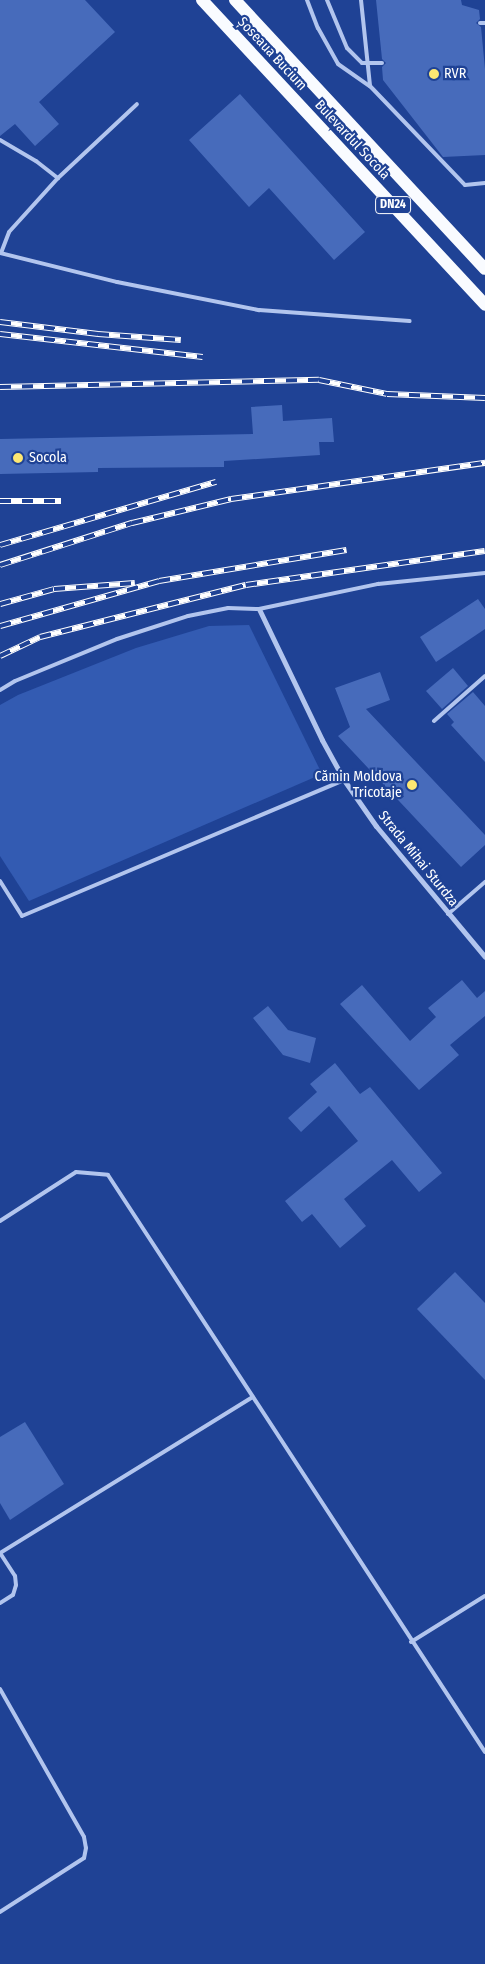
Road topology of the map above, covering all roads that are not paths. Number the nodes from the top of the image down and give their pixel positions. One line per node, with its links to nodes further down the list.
1 (202, 0): 10 (main road, Șoseaua Bucium / DN24)
2 (235, 0): 8 (main road, Șoseaua Bucium / DN24)
3 (307, 0): 7 (lane)
4 (328, 0): 6 (lane, bridge)
5 (361, 0): 7 (lane)
6 (382, 63)
7 (370, 86): 13 (lane)
8 (318, 88): 15 (main road, Bulevardul Socola / DN24)
9 (137, 104): 12 (lane)
10 (300, 106): 16 (main road, Bulevardul Socola / DN24)
11 (0, 140): 12 (lane)
12 (58, 178): 14 (lane)
13 (485, 183)
14 (0, 253): 17 (lane)
15 (485, 269)
16 (485, 304)
17 (410, 321)
18 (485, 573): 19 (lane)
19 (259, 610): 21 (lane); 23 (street, Strada Mihai Sturdza)
20 (485, 676): 22 (lane)
21 (0, 690)
22 (434, 721)
23 (344, 780): 24 (lane); 26 (street, Strada Mihai Sturdza)
24 (0, 881)
25 (485, 882): 26 (lane)
26 (448, 914): 27 (street, Strada Mihai Sturdza)
27 (485, 957)
28 (0, 1221): 29 (lane)
29 (253, 1397): 30 (lane); 33 (lane)
30 (0, 1553): 32 (lane)
31 (485, 1596): 33 (lane)
32 (0, 1603)
33 (411, 1642): 35 (lane)
34 (0, 1689): 36 (lane)
35 (485, 1752)
36 (0, 1912)

